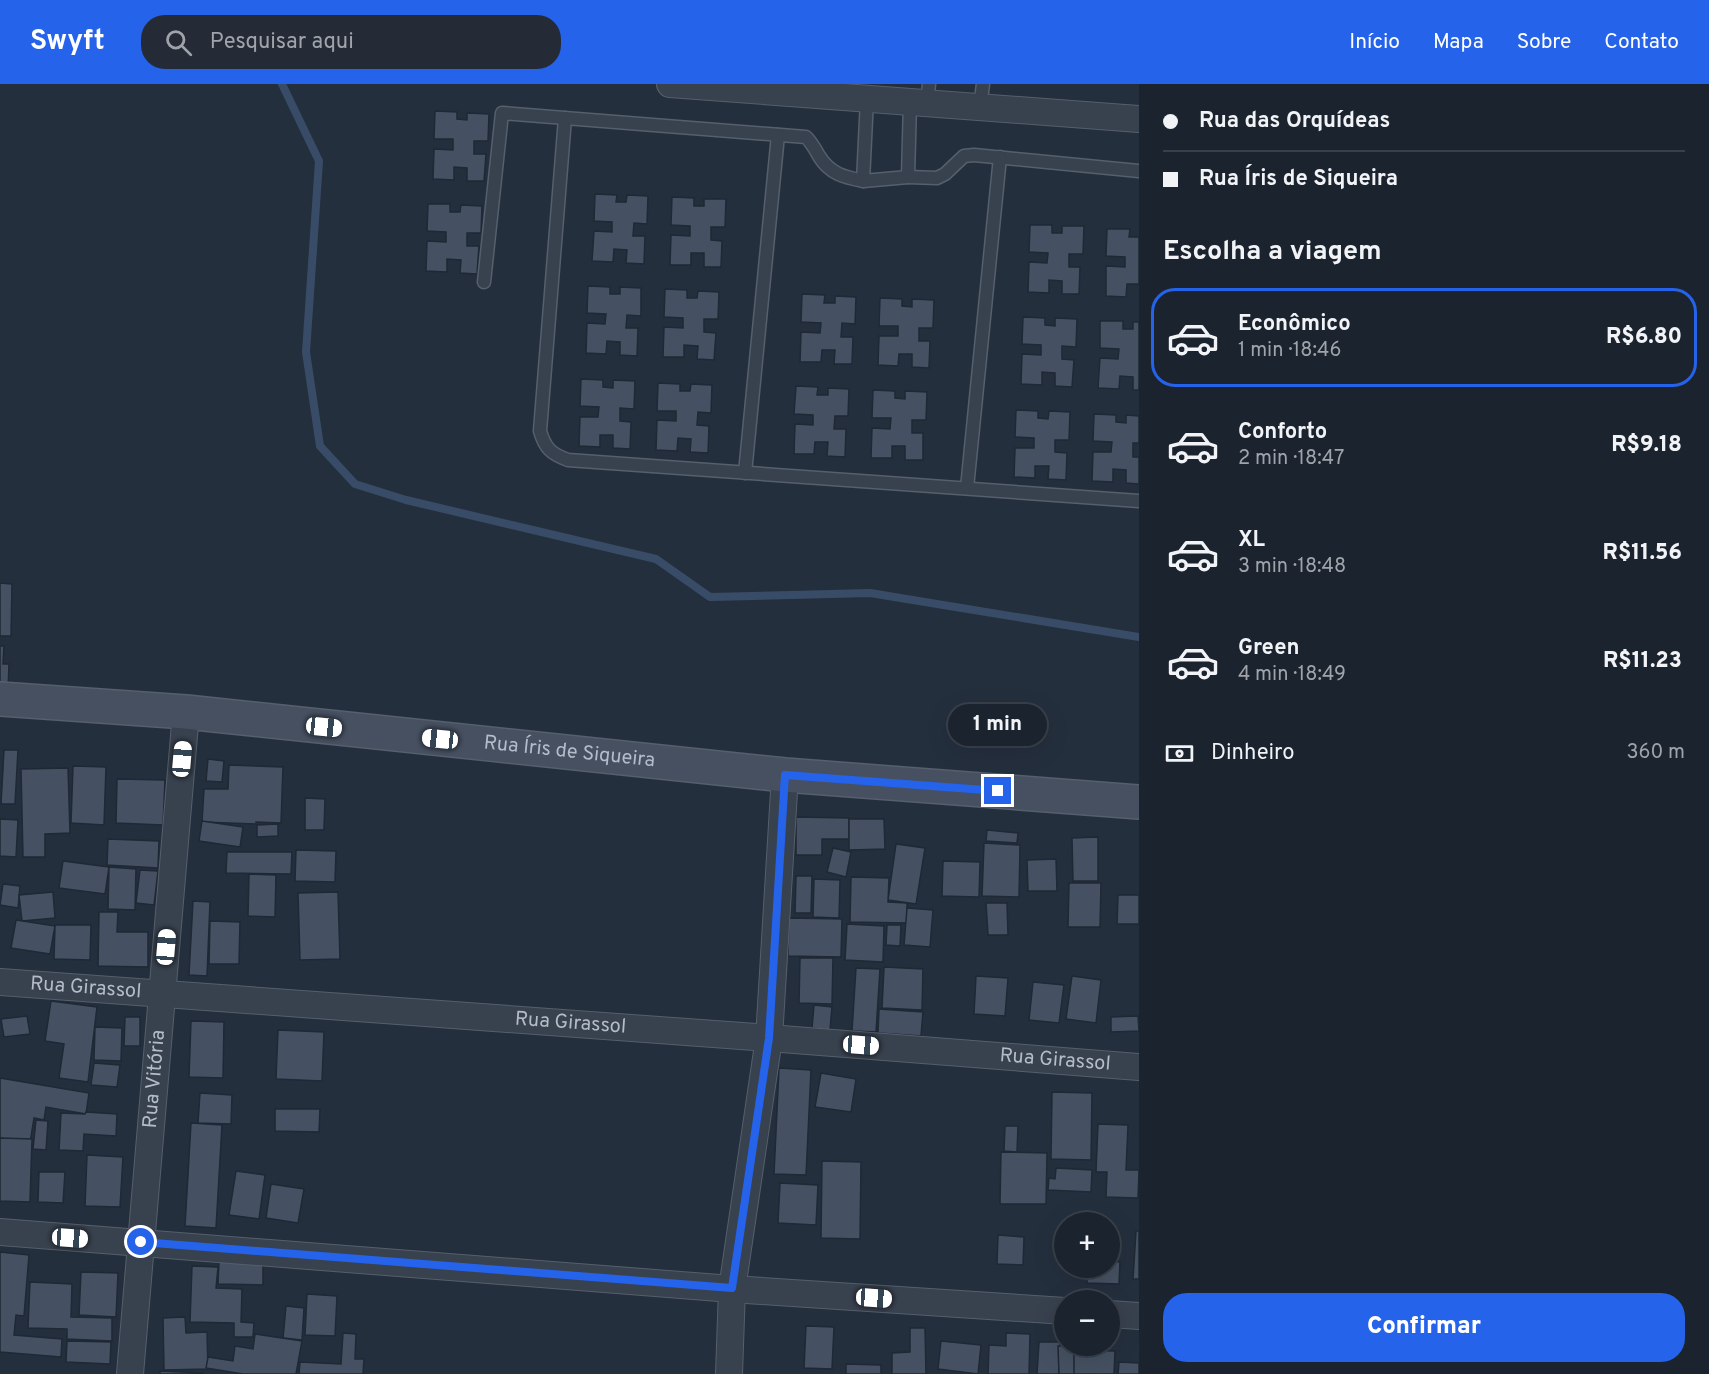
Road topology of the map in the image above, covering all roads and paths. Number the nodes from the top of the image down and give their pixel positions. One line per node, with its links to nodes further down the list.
1 (670, 84): 4 (street)
2 (922, 96): 3 (street); 4 (street); 10 (lane)
3 (982, 96): 6 (street)
4 (867, 99): 11 (lane)
5 (565, 118): 7 (lane); 12 (lane); 13 (lane)
6 (1139, 119)
7 (778, 135): 11 (lane); 13 (lane)
8 (1000, 157): 9 (lane); 10 (lane); 14 (lane)
9 (1139, 171)
10 (908, 177): 11 (lane)
11 (863, 181)
12 (483, 282)
13 (745, 473): 14 (lane)
14 (967, 488): 15 (lane)
15 (1139, 501)
16 (0, 699): 17 (street, Rua Íris de Siqueira)
17 (186, 712): 18 (street, Rua Íris de Siqueira); 21 (street, Rua Vitória)
18 (785, 775): 19 (street, Rua Íris de Siqueira); 22 (street)
19 (1139, 802)
20 (0, 982): 21 (street, Rua Girassol)
21 (162, 994): 22 (street, Rua Girassol); 25 (street, Rua Vitória)
22 (769, 1038): 23 (street, Rua Girassol); 26 (street)
23 (1139, 1067)
24 (0, 1233): 25 (street)
25 (141, 1242): 26 (street); 30 (street, Rua Vitória)
26 (732, 1288): 27 (street); 31 (street)
27 (1054, 1310)
28 (1120, 1315): 29 (street)
29 (1139, 1316)
30 (130, 1374)
31 (729, 1374)

